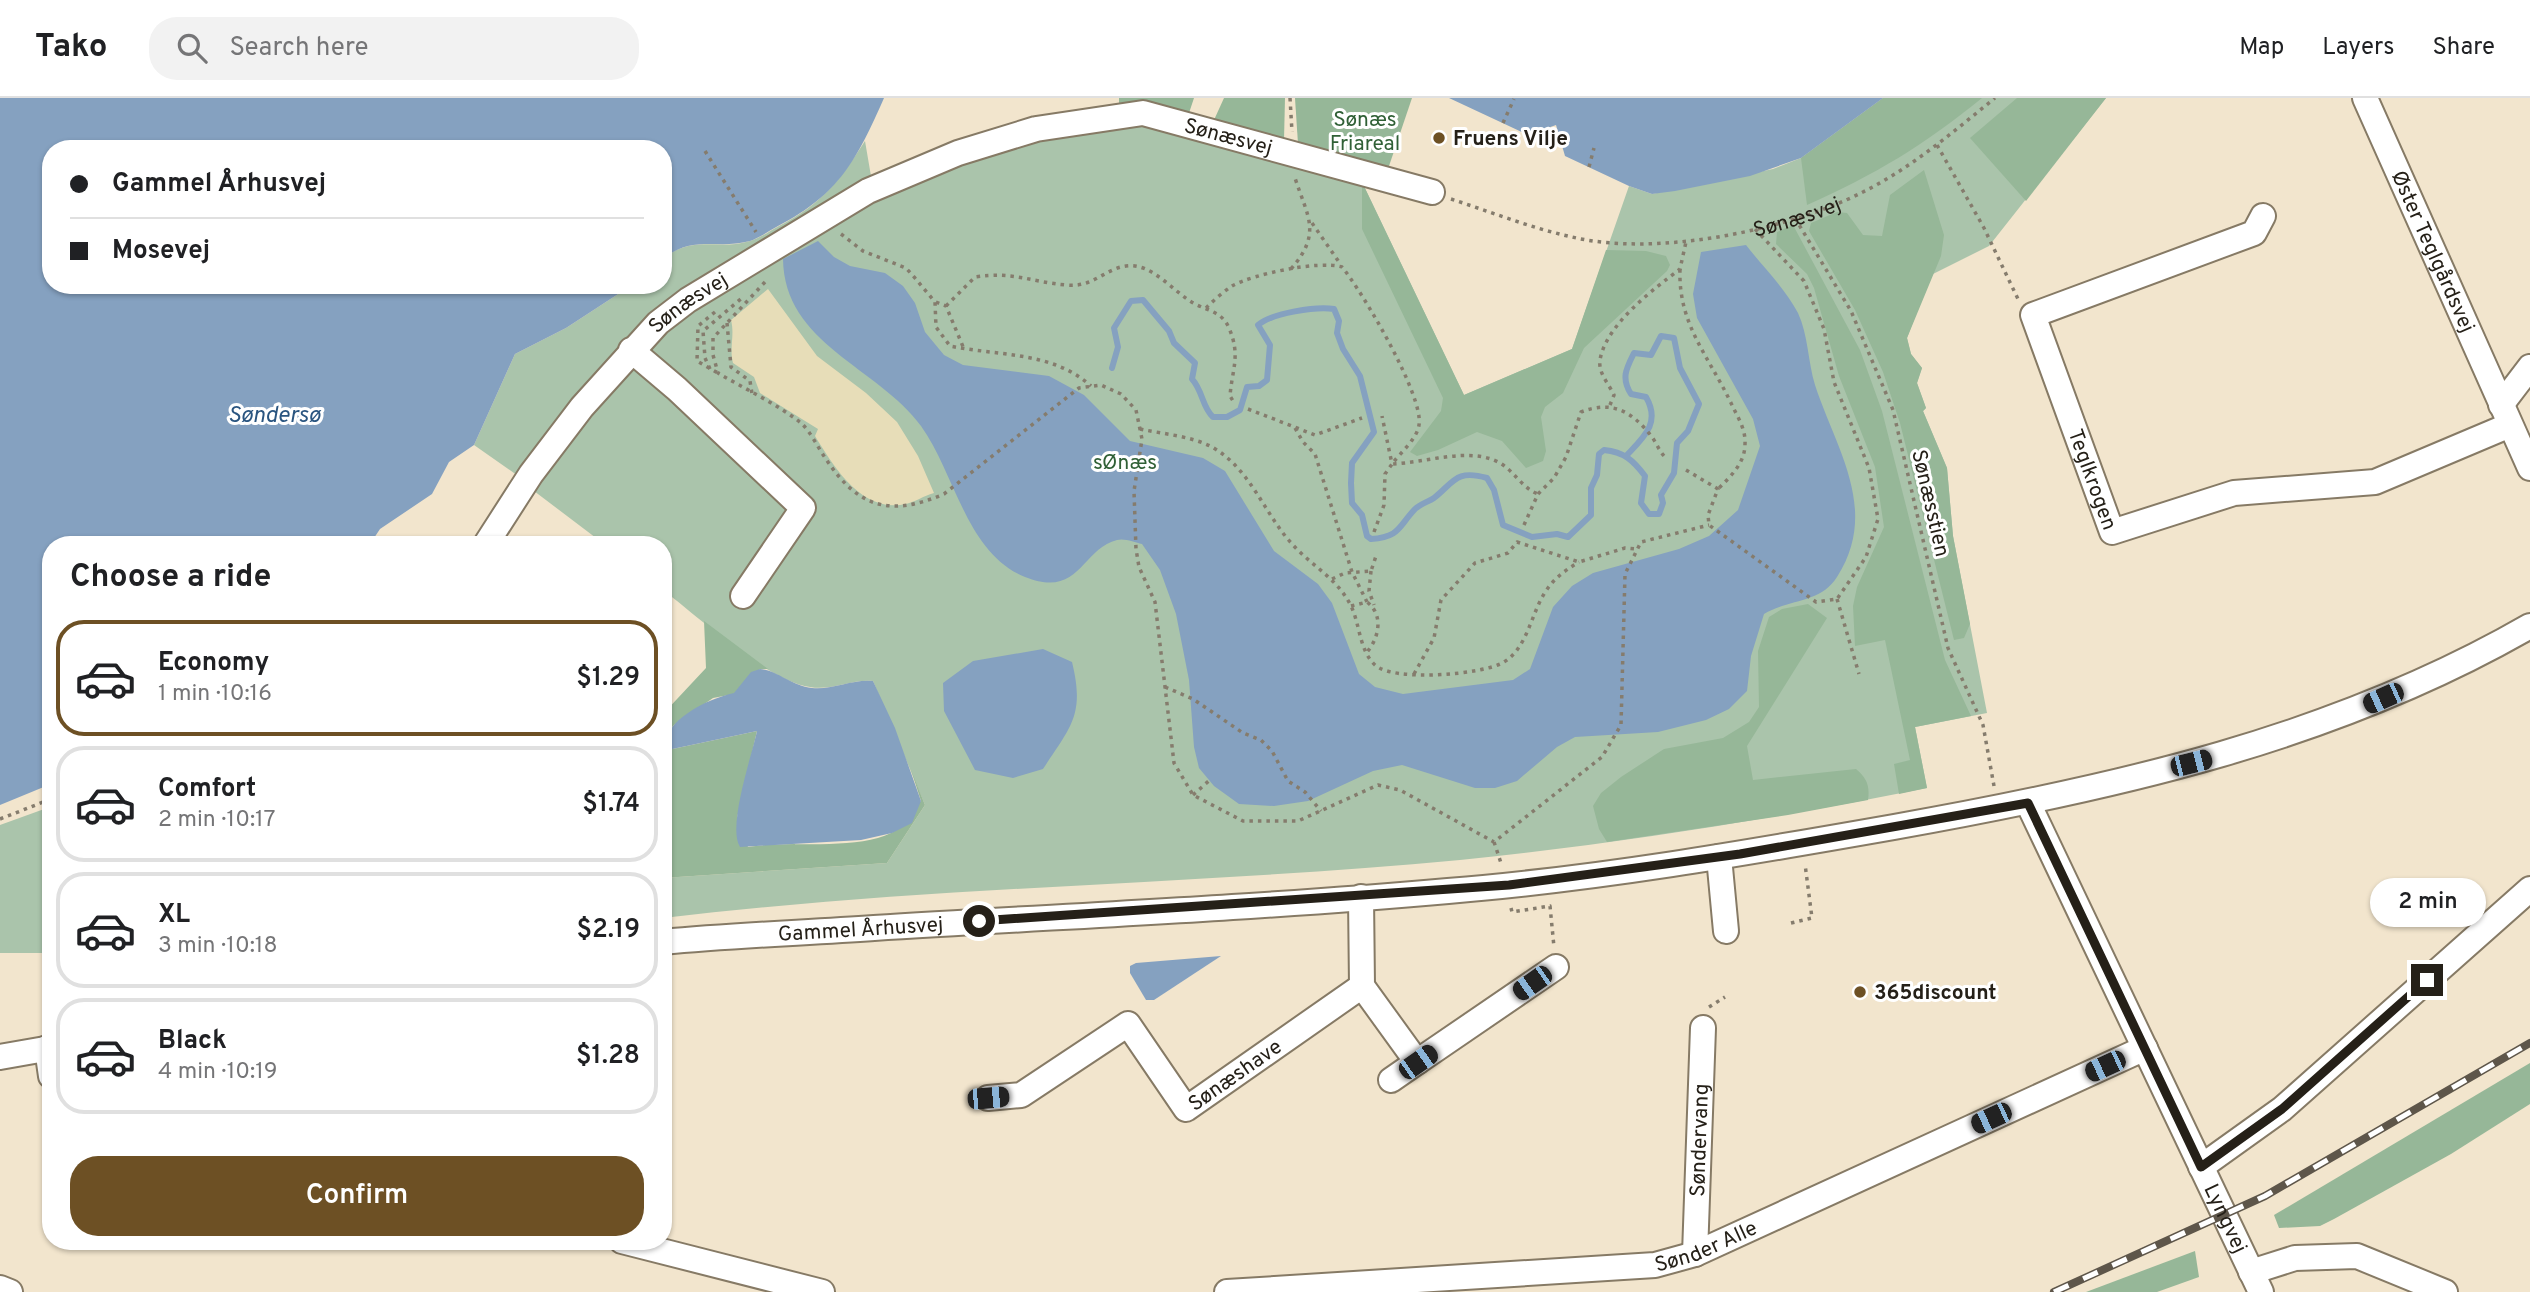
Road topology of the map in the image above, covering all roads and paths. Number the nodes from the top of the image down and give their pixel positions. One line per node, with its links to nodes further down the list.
1 (1290, 98): 9 (path)
2 (1994, 98): 6 (path, Sønæsvej)
3 (2365, 98): 38 (street, Øster Teglgårdsvej)
4 (1514, 99): 5 (path)
5 (1503, 123)
6 (1937, 145): 14 (path, Sønæsvej); 26 (path)
7 (1594, 148): 10 (path)
8 (705, 151): 18 (path)
9 (1294, 153): 11 (street, Sønæsvej); 13 (street, Sønæsvej); 15 (path)
10 (1589, 167)
11 (1432, 192): 17 (path, Sønæsvej)
12 (2263, 216): 26 (street)
13 (825, 218): 18 (street, Sønæsvej); 23 (path)
14 (1795, 218): 16 (path, Sønæsvej); 73 (path, Sønæsstien)
15 (1312, 222): 19 (path); 21 (path)
16 (1755, 229): 17 (path, Sønæsvej); 60 (path)
17 (1686, 242): 20 (path)
18 (768, 252): 22 (path); 29 (street, Sønæsvej)
19 (1342, 267): 21 (path); 44 (path)
20 (1680, 269): 36 (path); 47 (path)
21 (1290, 271): 25 (path)
22 (745, 299): 27 (path); 31 (path); 31 (path)
23 (936, 302): 24 (path); 28 (path)
24 (946, 306): 25 (path); 28 (path)
25 (1206, 308): 35 (path)
26 (2034, 315): 38 (street, Teglkrogen)
27 (727, 322): 32 (path); 34 (path)
28 (964, 349): 33 (path)
29 (631, 350): 52 (street, Sønæsvej); 59 (street)
30 (2530, 367): 38 (street)
31 (711, 371): 32 (path)
32 (719, 373): 34 (path)
33 (1091, 386): 34 (path); 42 (path)
34 (752, 394)
35 (1233, 401)
36 (1610, 405): 43 (path); 48 (path)
37 (1248, 409): 41 (path)
38 (2505, 415): 45 (street, Øster Teglgårdsvej)
39 (1382, 416): 44 (path)
40 (1362, 418): 41 (path)
41 (1295, 428): 57 (path)
42 (1140, 429): 58 (path); 68 (path)
43 (1667, 459)
44 (1392, 464): 48 (path); 51 (path)
45 (2530, 468)
46 (1686, 470): 47 (path)
47 (1718, 489): 50 (path)
48 (1538, 494): 49 (path)
49 (1524, 525)
50 (1709, 525): 53 (path); 60 (path)
51 (1374, 532)
52 (491, 536)
53 (1636, 549): 55 (path); 74 (path)
54 (1377, 553): 56 (path)
55 (1579, 562): 66 (path); 66 (path)
56 (1371, 571): 57 (path); 63 (path)
57 (1352, 572): 58 (path); 61 (path)
58 (1332, 579): 62 (path)
59 (743, 596)
60 (1837, 599): 67 (path)
61 (1367, 602): 62 (path); 63 (path)
62 (1351, 606): 65 (path)
63 (1374, 607): 65 (path)
64 (2530, 626): 72 (street, Gammel Århusvej)
65 (1367, 652): 66 (path)
66 (1414, 674)
67 (1859, 674)
68 (1165, 687): 70 (path); 74 (path)
69 (1212, 778): 70 (path)
70 (1193, 795): 74 (path)
71 (42, 803): 75 (path)
72 (2028, 803): 73 (street, Gammel Århusvej); 90 (street, Lyngvej)
73 (2001, 808): 76 (street, Gammel Århusvej)
74 (1321, 811)
75 (0, 820)
76 (1803, 844): 77 (street, Gammel Århusvej); 81 (path)
77 (1718, 857): 79 (street, Gammel Århusvej); 83 (street)
78 (2530, 889): 96 (street)
79 (1361, 897): 84 (street, Gammel Århusvej); 88 (street)
80 (1549, 906): 82 (path)
81 (1791, 923)
82 (1552, 925)
83 (1726, 931)
84 (748, 933): 85 (street, Gammel Århusvej); 86 (street)
85 (672, 941)
86 (672, 959)
87 (1556, 967): 93 (street)
88 (1362, 986): 93 (street); 95 (street, Sønæshave)
89 (1703, 1028): 98 (street, Søndervang)
90 (2145, 1048): 96 (street, Lyngvej); 98 (street, Sønder Alle)
91 (42, 1049): 92 (street)
92 (0, 1057)
93 (1418, 1062): 94 (street)
94 (1391, 1080)
95 (988, 1098)
96 (2201, 1167): 99 (street, Lyngvej)
97 (657, 1250): 102 (street)
98 (1695, 1254): 103 (street, Sønder Alle)
99 (2256, 1282): 104 (street)
100 (0, 1288): 101 (street)
101 (10, 1292)
102 (822, 1292)
103 (1227, 1292)
104 (2445, 1292)

